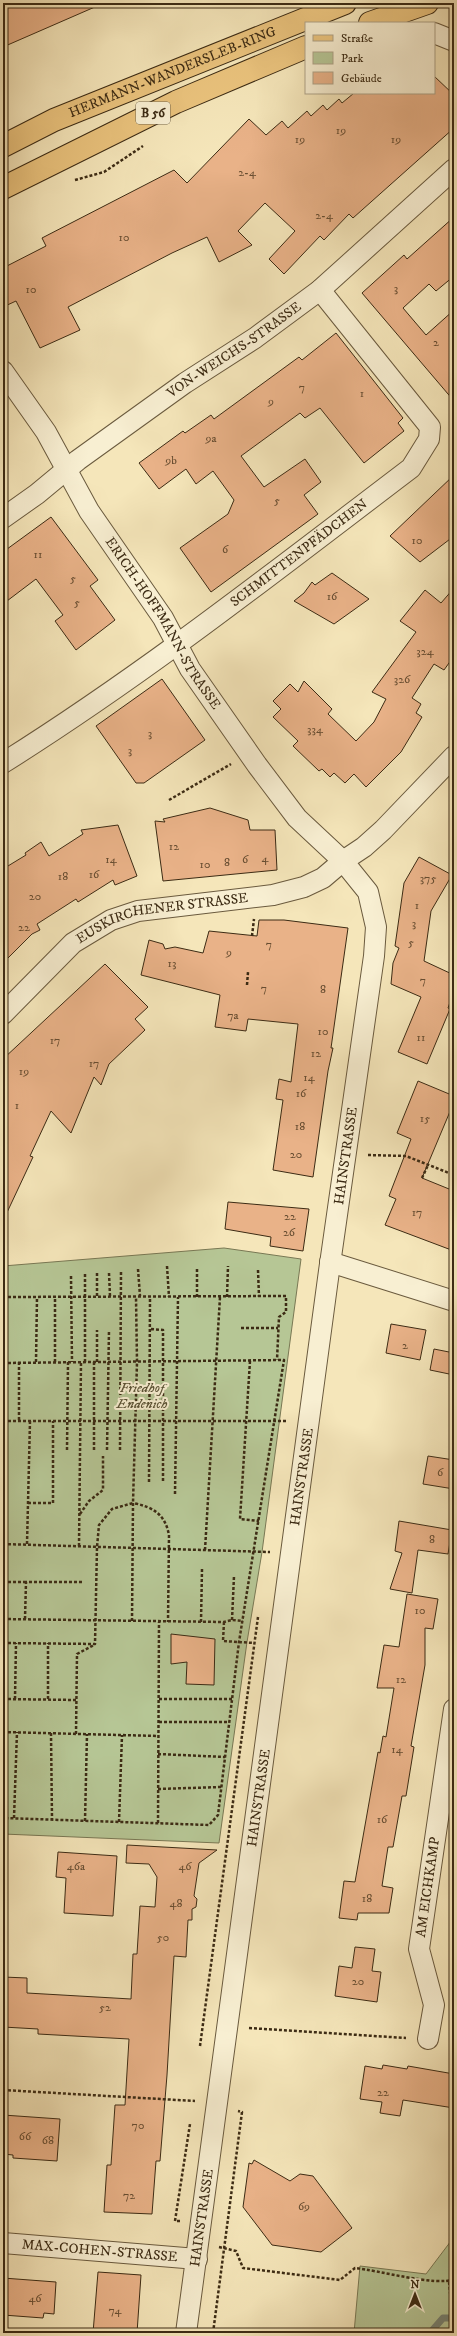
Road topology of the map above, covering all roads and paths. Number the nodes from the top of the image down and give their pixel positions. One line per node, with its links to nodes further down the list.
1 (345, 3): 7 (main road, HERMANN-WANDERSLEB-RING / B 56)
2 (427, 3): 3 (main road)
3 (373, 22)
4 (435, 33): 5 (street)
5 (454, 41)
6 (305, 47): 9 (main road, HERMANN-WANDERSLEB-RING / B 56)
7 (3, 146)
8 (454, 168): 10 (street, VON-WEICHS-STRASSE)
9 (3, 188)
10 (320, 290): 12 (street, VON-WEICHS-STRASSE); 14 (street, SCHMITTENPFÄDCHEN)
11 (3, 371): 12 (street, ERICH-HOFFMANN-STRASSE)
12 (66, 469): 13 (street, VON-WEICHS-STRASSE); 14 (street, ERICH-HOFFMANN-STRASSE)
13 (3, 518)
14 (178, 645): 15 (street, ERICH-HOFFMANN-STRASSE); 17 (street, SCHMITTENPFÄDCHEN)
15 (249, 754): 18 (path); 19 (street, ERICH-HOFFMANN-STRASSE)
16 (454, 756): 19 (street, EUSKIRCHENER STRASSE)
17 (3, 764)
18 (169, 800)
19 (343, 861): 22 (street, EUSKIRCHENER STRASSE); 23 (street, HAINSTRASSE)
20 (248, 972): 21 (path)
21 (247, 985)
22 (3, 1014)
23 (347, 1154): 24 (path); 27 (street, HAINSTRASSE)
24 (428, 1165): 25 (path); 26 (path)
25 (454, 1175)
26 (422, 1178)
27 (330, 1262): 55 (street); 115 (street, HAINSTRASSE)
28 (167, 1266): 49 (path)
29 (228, 1266): 53 (path)
30 (138, 1269): 47 (path)
31 (197, 1269): 51 (path)
32 (258, 1270): 54 (path)
33 (121, 1272): 45 (path)
34 (96, 1273): 43 (path)
35 (109, 1273): 44 (path)
36 (84, 1274): 42 (path)
37 (71, 1276): 41 (path)
38 (3, 1296): 39 (path)
39 (37, 1296): 40 (path); 67 (path)
40 (55, 1296): 41 (path); 68 (path)
41 (72, 1296): 42 (path); 70 (path)
42 (86, 1296): 43 (path); 71 (path)
43 (97, 1296): 44 (path)
44 (110, 1296): 45 (path)
45 (123, 1296): 46 (path); 74 (path)
46 (136, 1296): 47 (path); 75 (path)
47 (140, 1296): 48 (path)
48 (150, 1296): 49 (path); 58 (path)
49 (168, 1296): 50 (path)
50 (178, 1296): 51 (path); 63 (path)
51 (197, 1296): 52 (path)
52 (220, 1296): 53 (path); 64 (path)
53 (227, 1296): 54 (path)
54 (258, 1296): 57 (path)
55 (454, 1301)
56 (242, 1328): 57 (path)
57 (278, 1328): 61 (path)
58 (151, 1329): 62 (path); 76 (path)
59 (97, 1330): 72 (path)
60 (109, 1330): 73 (path)
61 (277, 1360): 65 (path); 93 (path)
62 (164, 1361): 63 (path); 76 (path); 89 (path)
63 (177, 1361): 64 (path); 90 (path)
64 (216, 1361): 65 (path); 91 (path)
65 (250, 1361): 92 (path)
66 (19, 1362): 67 (path); 77 (path); 79 (path)
67 (36, 1362): 68 (path)
68 (55, 1362): 69 (path)
69 (68, 1362): 70 (path); 82 (path)
70 (72, 1362): 71 (path)
71 (83, 1362): 72 (path); 83 (path)
72 (95, 1362): 73 (path); 84 (path)
73 (108, 1362): 74 (path); 85 (path)
74 (121, 1362): 75 (path); 86 (path)
75 (137, 1362): 76 (path); 87 (path)
76 (151, 1362): 88 (path)
77 (3, 1363)
78 (3, 1421): 79 (path)
79 (19, 1421): 80 (path)
80 (30, 1421): 81 (path); 103 (path)
81 (53, 1421): 82 (path); 103 (path)
82 (67, 1421): 83 (path); 95 (path)
83 (80, 1421): 84 (path); 105 (path)
84 (93, 1421): 85 (path); 96 (path)
85 (107, 1421): 86 (path); 97 (path)
86 (120, 1421): 87 (path); 98 (path)
87 (135, 1421): 88 (path); 104 (path)
88 (149, 1421): 89 (path); 101 (path)
89 (163, 1421): 90 (path); 100 (path)
90 (177, 1421): 91 (path); 102 (path)
91 (212, 1421): 92 (path); 113 (path)
92 (247, 1421): 93 (path); 106 (path)
93 (274, 1421): 94 (path); 106 (path)
94 (286, 1421)
95 (67, 1450)
96 (94, 1450)
97 (107, 1450)
98 (120, 1450)
99 (103, 1456): 105 (path)
100 (163, 1481)
101 (149, 1482)
102 (175, 1494)
103 (28, 1503): 108 (path)
104 (133, 1503): 110 (path); 111 (path); 112 (path)
105 (80, 1514): 109 (path)
106 (259, 1521): 114 (path)
107 (3, 1544): 108 (path)
108 (27, 1544): 109 (path)
109 (80, 1546): 110 (path)
110 (96, 1547): 111 (path); 123 (path)
111 (133, 1548): 112 (path); 125 (path)
112 (168, 1549): 113 (path); 128 (path)
113 (205, 1550): 114 (path)
114 (254, 1552): 115 (path); 126 (path)
115 (292, 1553): 163 (street, HAINSTRASSE)
116 (202, 1569): 129 (path)
117 (234, 1576): 124 (path)
118 (3, 1582): 119 (path)
119 (26, 1582): 120 (path); 122 (path)
120 (82, 1582)
121 (3, 1619): 122 (path)
122 (25, 1619): 123 (path)
123 (95, 1620): 125 (path); 136 (path)
124 (232, 1620): 126 (path); 130 (path)
125 (132, 1621): 127 (path)
126 (243, 1621): 131 (path)
127 (160, 1622): 128 (path); 140 (path)
128 (168, 1622): 129 (path)
129 (201, 1622): 130 (path)
130 (224, 1622): 131 (path)
131 (239, 1642): 135 (path); 141 (path)
132 (3, 1643): 133 (path)
133 (16, 1643): 134 (path); 138 (path)
134 (48, 1643): 136 (path); 139 (path)
135 (254, 1643)
136 (95, 1644): 142 (path)
137 (3, 1699): 138 (path)
138 (15, 1699): 139 (path)
139 (48, 1699): 142 (path)
140 (159, 1699): 141 (path); 144 (path)
141 (232, 1699): 145 (path)
142 (76, 1700): 149 (path)
143 (454, 1709): 164 (street, AM EICHKAMP)
144 (159, 1722): 145 (path); 152 (path)
145 (229, 1722): 154 (path)
146 (3, 1732): 147 (path)
147 (17, 1732): 148 (path); 158 (path)
148 (51, 1733): 149 (path); 159 (path)
149 (76, 1734): 150 (path)
150 (87, 1734): 151 (path); 160 (path)
151 (122, 1735): 152 (path); 161 (path)
152 (158, 1736): 153 (path)
153 (158, 1754): 154 (path); 156 (path)
154 (225, 1757): 155 (path)
155 (221, 1787): 156 (path); 162 (path)
156 (158, 1789): 162 (path)
157 (3, 1818): 158 (path)
158 (14, 1818): 159 (path)
159 (52, 1819): 160 (path)
160 (84, 1821): 161 (path)
161 (119, 1822): 162 (path)
162 (158, 1823)
163 (228, 2026): 164 (path); 166 (street, HAINSTRASSE)
164 (428, 2039)
165 (3, 2090): 166 (path)
166 (218, 2105): 168 (path); 169 (street, HAINSTRASSE)
167 (3, 2243): 169 (street, MAX-COHEN-STRASSE)
168 (226, 2248): 169 (path); 171 (path); 174 (path)
169 (198, 2252): 173 (street, HAINSTRASSE)
170 (454, 2279): 171 (path)
171 (449, 2282): 172 (path)
172 (454, 2331)
173 (186, 2333)
174 (214, 2333)

